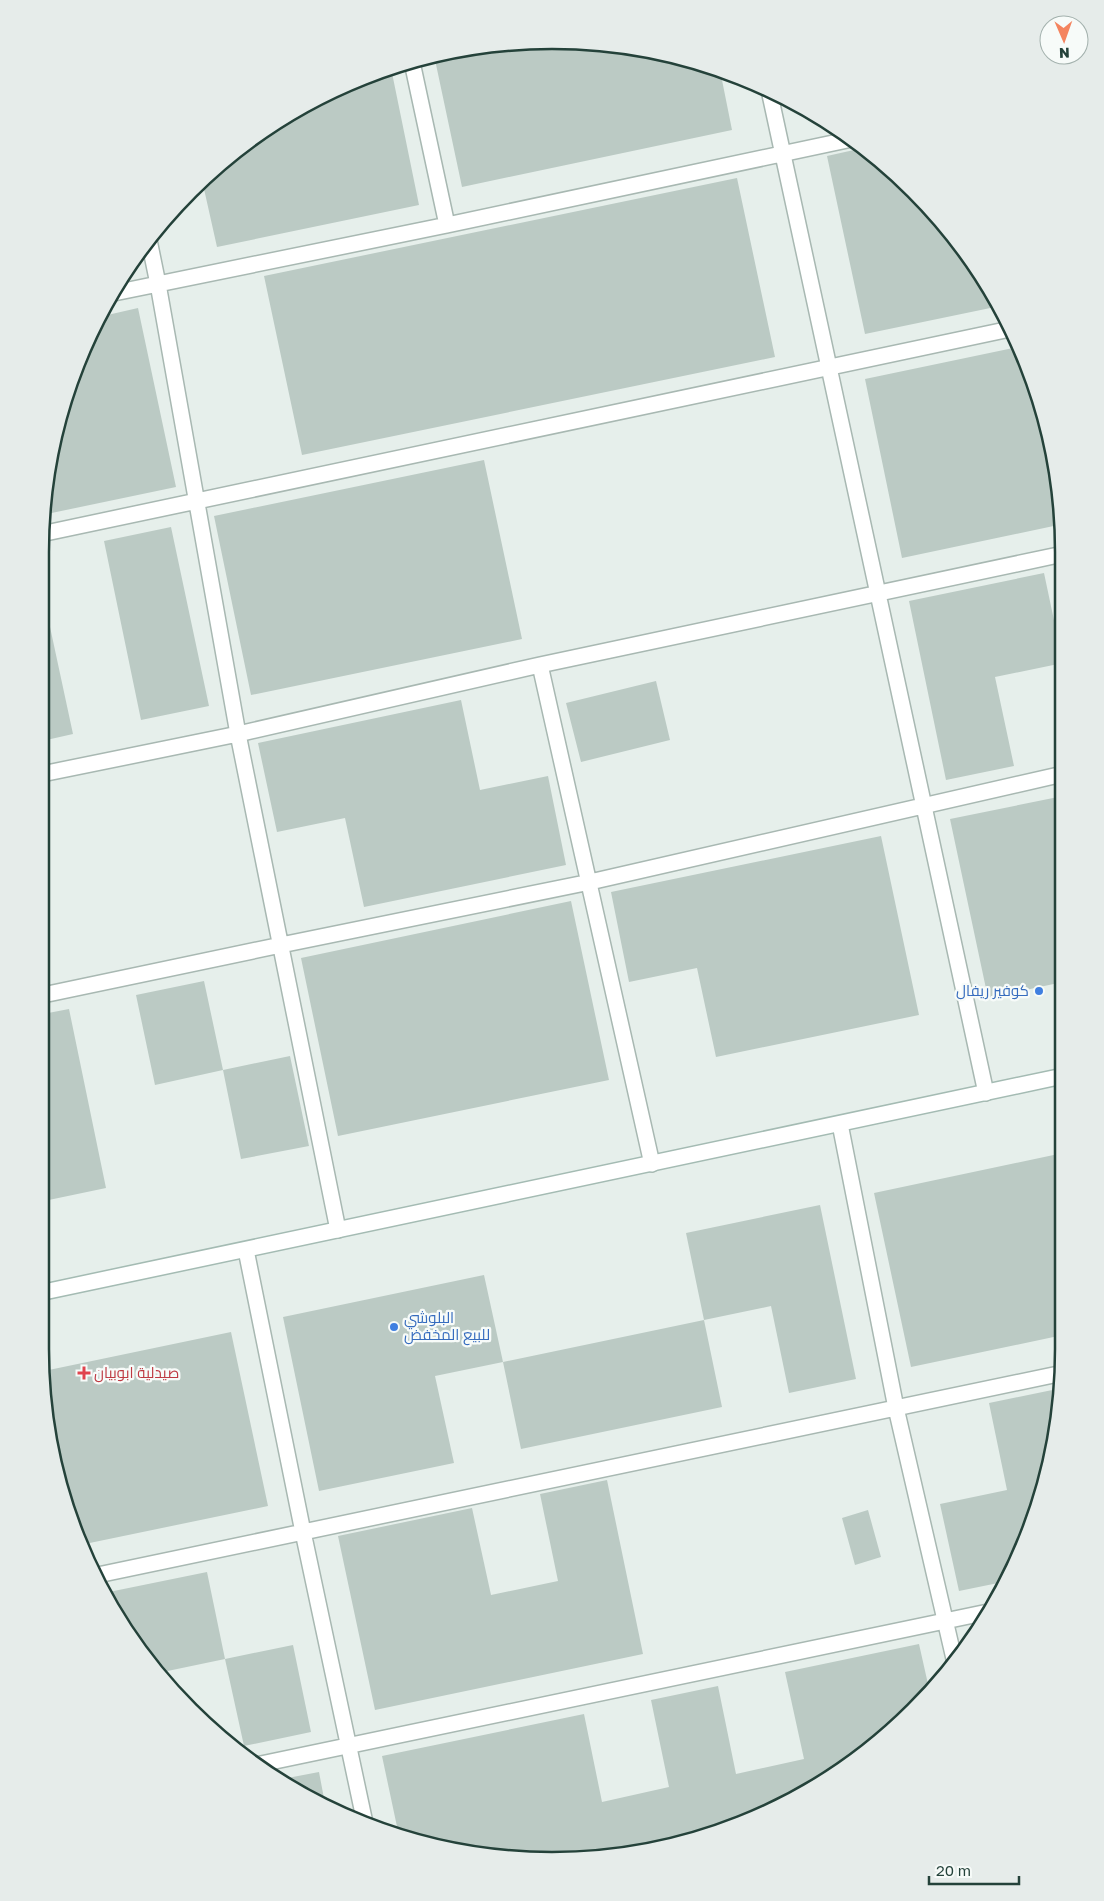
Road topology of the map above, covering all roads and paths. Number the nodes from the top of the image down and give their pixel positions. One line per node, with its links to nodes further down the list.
1 (413, 68): 5 (street)
2 (771, 99): 4 (street)
3 (842, 141): 4 (street)
4 (783, 154): 5 (street); 10 (street)
5 (447, 225): 7 (street)
6 (150, 250): 7 (street)
7 (158, 284): 8 (street); 11 (street)
8 (122, 291)
9 (1004, 330): 10 (street)
10 (829, 367): 11 (street); 14 (street)
11 (197, 501): 12 (street); 16 (street)
12 (50, 532)
13 (1055, 556): 14 (street)
14 (878, 593): 15 (street); 19 (street)
15 (540, 665): 16 (street); 20 (street)
16 (238, 734): 17 (street); 21 (street)
17 (49, 773)
18 (1055, 776): 19 (street)
19 (924, 804): 20 (street); 24 (street)
20 (590, 882): 21 (street); 26 (street)
21 (281, 944): 22 (street); 27 (street)
22 (49, 994)
23 (1055, 1078): 24 (street)
24 (986, 1093): 25 (street)
25 (840, 1124): 26 (street); 31 (street)
26 (652, 1164): 27 (street)
27 (338, 1230): 28 (street)
28 (246, 1250): 29 (street); 32 (street)
29 (49, 1291)
30 (1054, 1375): 31 (street)
31 (896, 1408): 32 (street); 35 (street)
32 (303, 1532): 33 (street); 37 (street)
33 (102, 1574)
34 (980, 1614): 35 (street)
35 (945, 1621): 36 (street); 37 (street)
36 (953, 1653)
37 (347, 1746): 38 (street); 39 (street)
38 (266, 1763)
39 (362, 1815)

